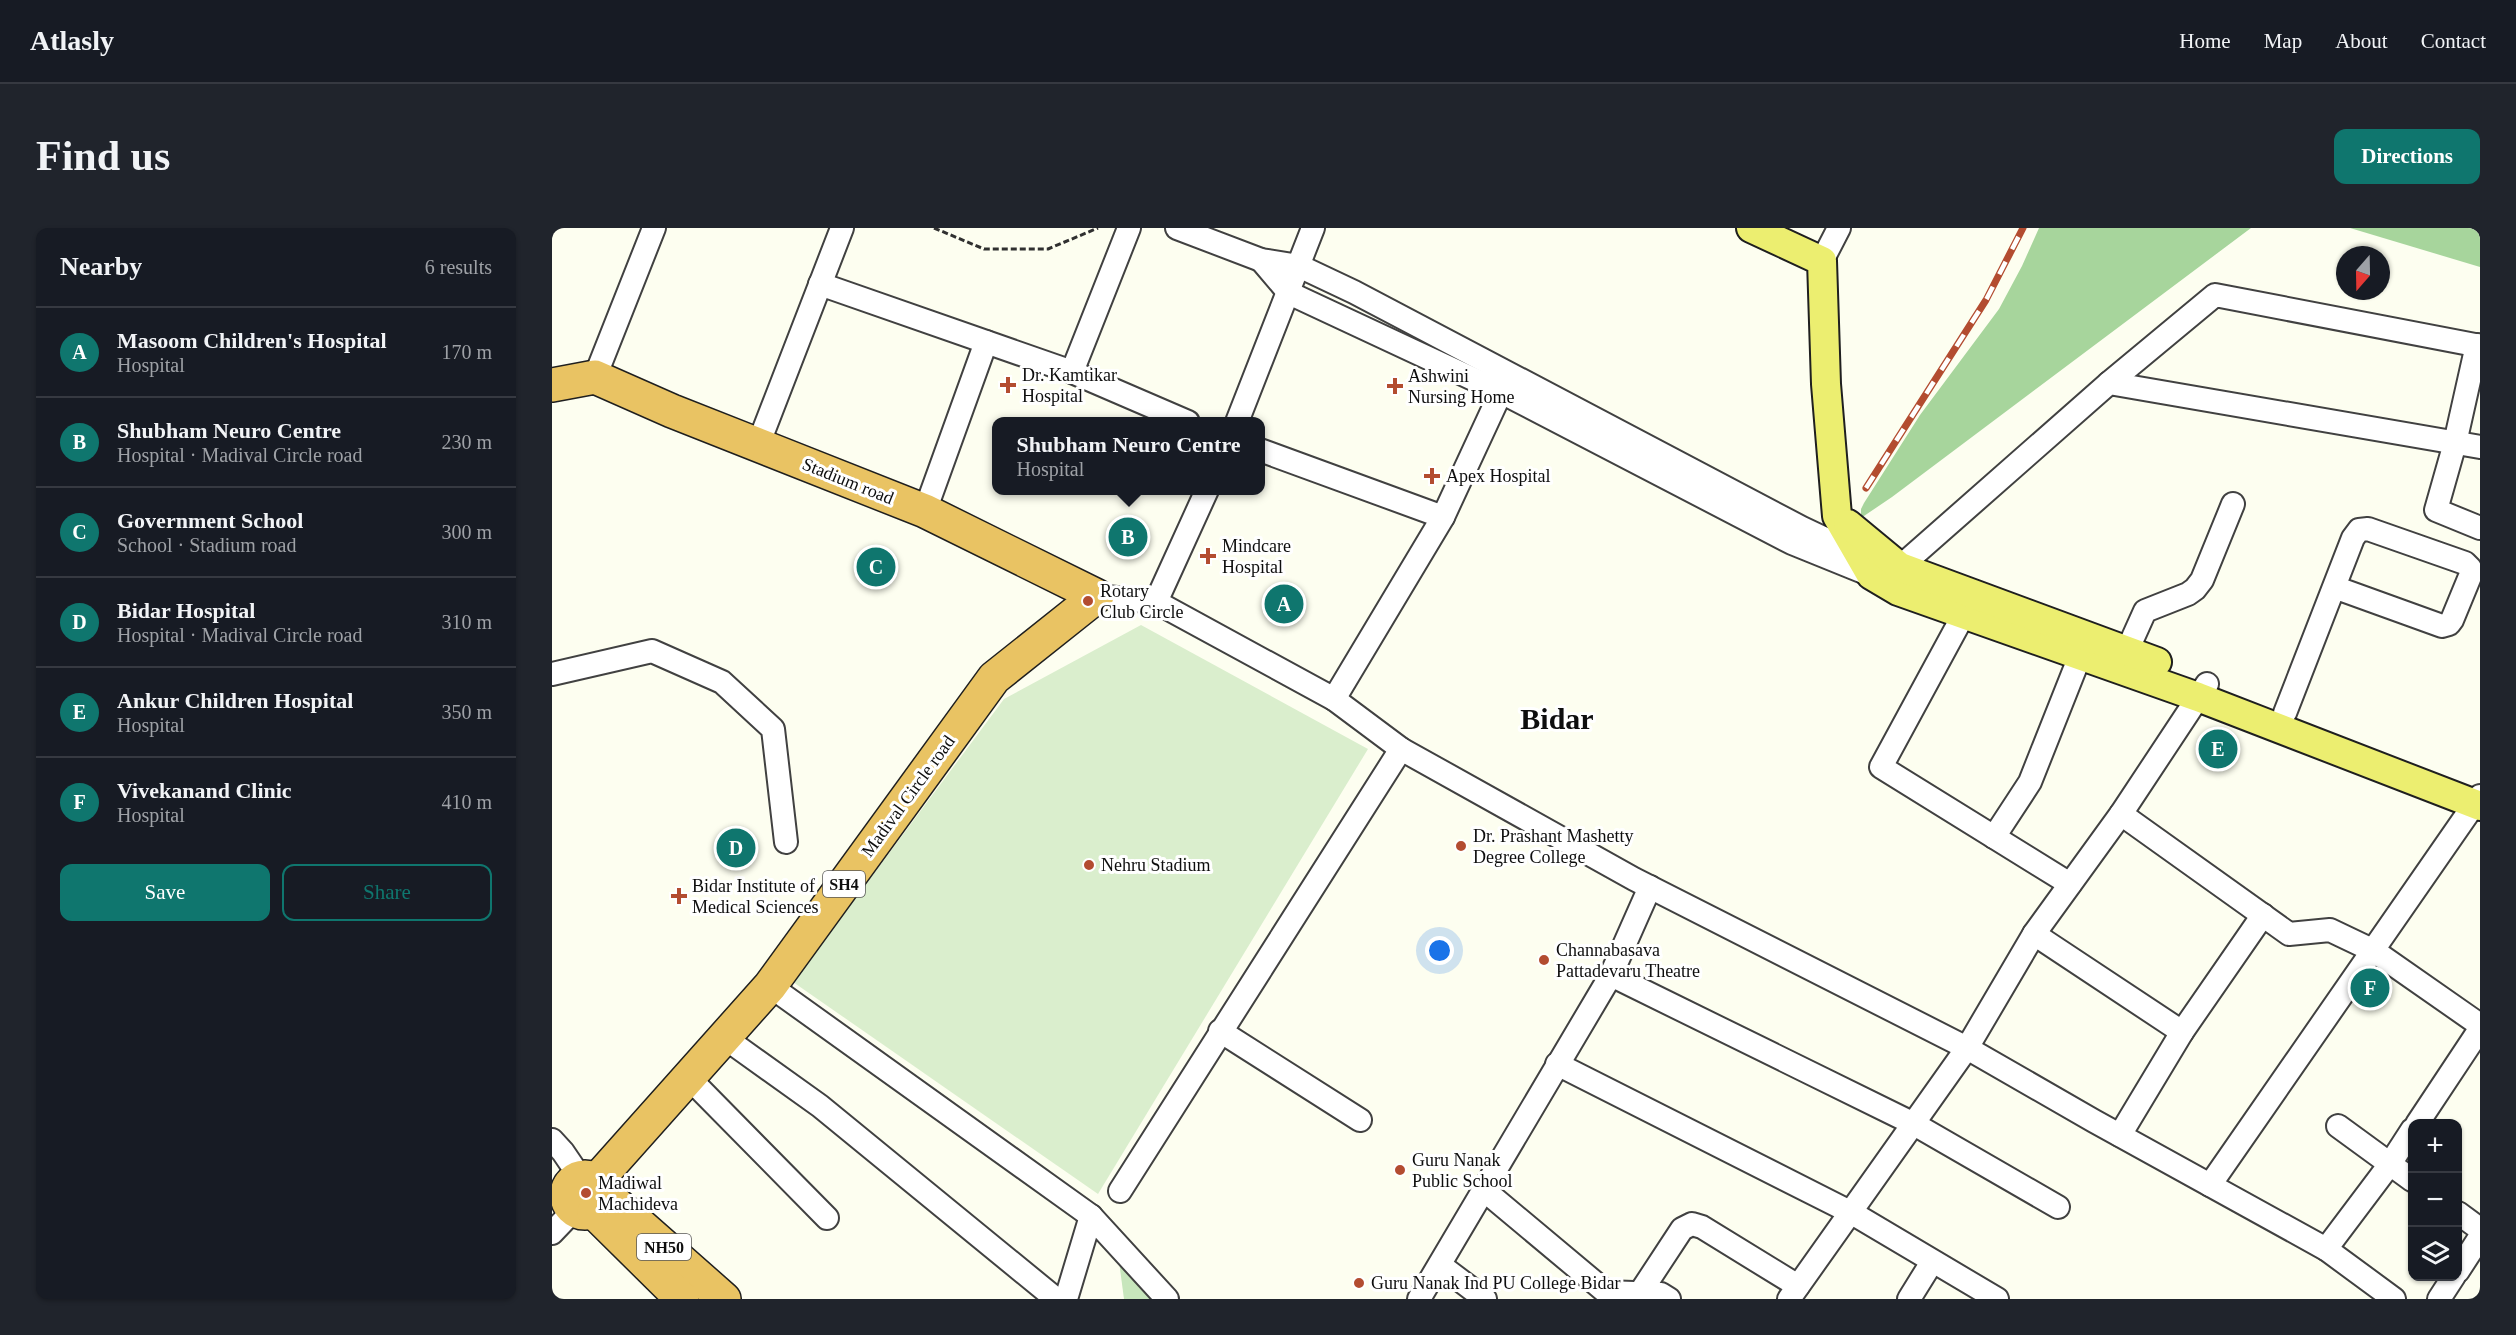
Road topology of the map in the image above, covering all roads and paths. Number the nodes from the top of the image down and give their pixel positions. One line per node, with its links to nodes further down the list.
1 (654, 228): 18 (street)
2 (842, 228): 13 (street)
3 (934, 228): 4 (path)
4 (1098, 228)
5 (1129, 228): 17 (street)
6 (1177, 228): 10 (street)
7 (1313, 228): 12 (street)
8 (1751, 228): 11 (main road)
9 (1839, 228): 11 (street)
10 (1261, 260): 12 (street); 14 (street)
11 (1822, 261): 33 (main road)
12 (1299, 266): 14 (street); 33 (street)
13 (820, 284): 15 (street); 25 (street)
14 (1289, 293): 21 (street); 23 (street)
15 (986, 342): 17 (street); 30 (street)
16 (2479, 346): 19 (street); 24 (street)
17 (1072, 372): 22 (street)
18 (595, 377): 20 (highway); 25 (highway, Stadium road)
19 (2109, 383): 24 (street); 33 (street)
20 (552, 385)
21 (1501, 392): 31 (street); 33 (street)
22 (1176, 417)
23 (1240, 417)
24 (2455, 443): 26 (street); 32 (street)
25 (758, 445): 30 (highway, Stadium road)
26 (2480, 447)
27 (1265, 452): 31 (street)
28 (1205, 495): 36 (street)
29 (2233, 504): 39 (street)
30 (925, 511): 35 (highway, Stadium road)
31 (1443, 517): 43 (street)
32 (2480, 528)
33 (1878, 562): 38 (main road); 39 (main road)
34 (2334, 587): 37 (street); 37 (street); 44 (street)
35 (1097, 596): 36 (street); 56 (highway, Madival Circle road / SH4)
36 (1156, 602): 43 (street)
37 (2470, 602)
38 (1964, 614): 40 (main road); 48 (street)
39 (2127, 651): 42 (main road)
40 (2080, 656): 42 (main road); 48 (street)
41 (552, 674): 49 (street)
42 (2202, 690): 44 (main road); 46 (main road); 47 (street)
43 (1334, 699): 45 (street)
44 (2285, 713): 46 (main road)
45 (1401, 749): 51 (street); 58 (street)
46 (2479, 799): 54 (street)
47 (2121, 814): 50 (street); 52 (street)
48 (1994, 837): 50 (street)
49 (786, 842)
50 (2070, 884): 53 (street)
51 (1650, 887): 55 (street); 61 (street)
52 (2263, 915): 54 (street); 59 (street)
53 (2034, 934): 59 (street); 61 (street)
54 (2374, 951): 57 (street); 73 (street)
55 (1611, 975): 62 (street); 66 (street)
56 (770, 986): 60 (highway, Madival Circle road / SH4); 79 (street)
57 (2480, 1027): 64 (street)
58 (1220, 1031): 65 (street); 75 (street)
59 (2182, 1032): 68 (street)
60 (725, 1038): 63 (highway, Madival Circle road / SH4); 93 (street)
61 (1967, 1048): 66 (street); 68 (street)
62 (1557, 1064): 74 (street); 78 (street)
63 (689, 1078): 76 (highway, Madival Circle road / SH4); 81 (street)
64 (2420, 1119)
65 (1360, 1120)
66 (1914, 1124): 77 (street); 78 (street)
67 (2338, 1126): 71 (street)
68 (2120, 1136): 73 (street)
69 (2408, 1136): 71 (street)
70 (552, 1140): 76 (street)
71 (2390, 1164): 72 (street); 84 (street)
72 (2408, 1177)
73 (2210, 1185): 84 (street)
74 (1484, 1190): 87 (street); 90 (street)
75 (1120, 1191)
76 (584, 1201): 91 (highway, NH50); 92 (highway, NH50)
77 (2058, 1207)
78 (1852, 1213): 85 (street); 89 (street)
79 (1091, 1216): 94 (street); 95 (street)
80 (2462, 1216): 82 (street)
81 (827, 1218)
82 (2480, 1229)
83 (2480, 1237): 86 (street)
84 (2326, 1249): 101 (street)
85 (1932, 1262): 99 (street); 100 (street)
86 (2462, 1264)
87 (1440, 1265): 96 (street); 97 (street)
88 (2451, 1281): 102 (street)
89 (1793, 1292): 90 (street)
90 (1638, 1296): 98 (street)
91 (682, 1299)
92 (724, 1299)
93 (1056, 1299)
94 (1066, 1299)
95 (1167, 1299)
96 (1419, 1299)
97 (1485, 1299)
98 (1669, 1299)
99 (1909, 1299)
100 (1997, 1299)
101 (2394, 1299)
102 (2439, 1299)

